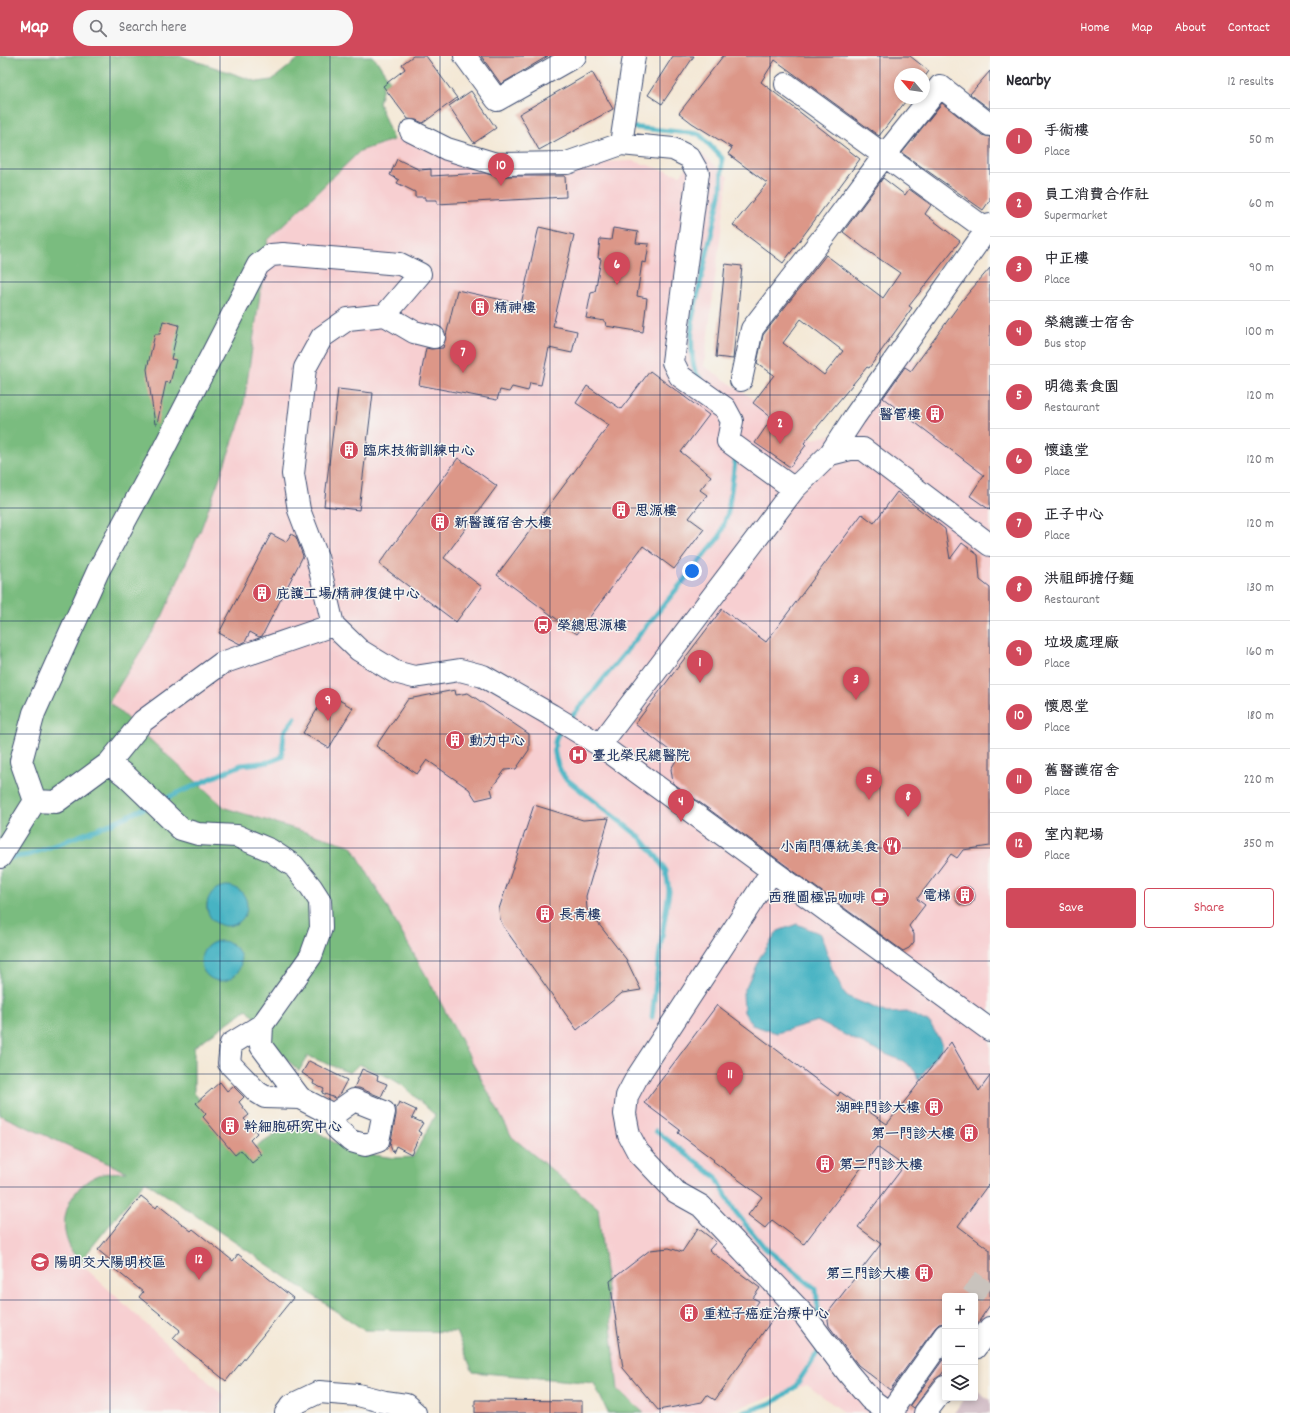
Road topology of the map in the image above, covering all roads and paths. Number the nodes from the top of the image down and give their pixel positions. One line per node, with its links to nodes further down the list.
1 (465, 56): 2 (street)
2 (575, 56)
3 (634, 56): 7 (street)
4 (786, 84): 8 (street)
5 (990, 125): 8 (street)
6 (411, 132): 7 (street)
7 (621, 144): 14 (street)
8 (884, 156): 9 (street); 12 (street)
9 (988, 228): 13 (street)
10 (385, 315): 11 (street); 16 (street); 19 (street)
11 (434, 338)
12 (741, 380)
13 (830, 454): 14 (street); 15 (street)
14 (794, 489): 17 (street)
15 (990, 545)
16 (333, 625): 17 (street); 18 (street)
17 (600, 745): 21 (street)
18 (117, 769): 19 (street); 22 (street)
19 (35, 801): 20 (street)
20 (0, 857)
21 (772, 871): 23 (street); 32 (street)
22 (262, 1025): 24 (street); 24 (street)
23 (990, 1030)
24 (300, 1098): 25 (street)
25 (333, 1115)
26 (990, 1328): 28 (street)
27 (942, 1338): 33 (street)
28 (978, 1344)
29 (942, 1391): 34 (street)
30 (286, 1413): 31 (street)
31 (415, 1413)
32 (889, 1413)
33 (894, 1413)
34 (925, 1413)

